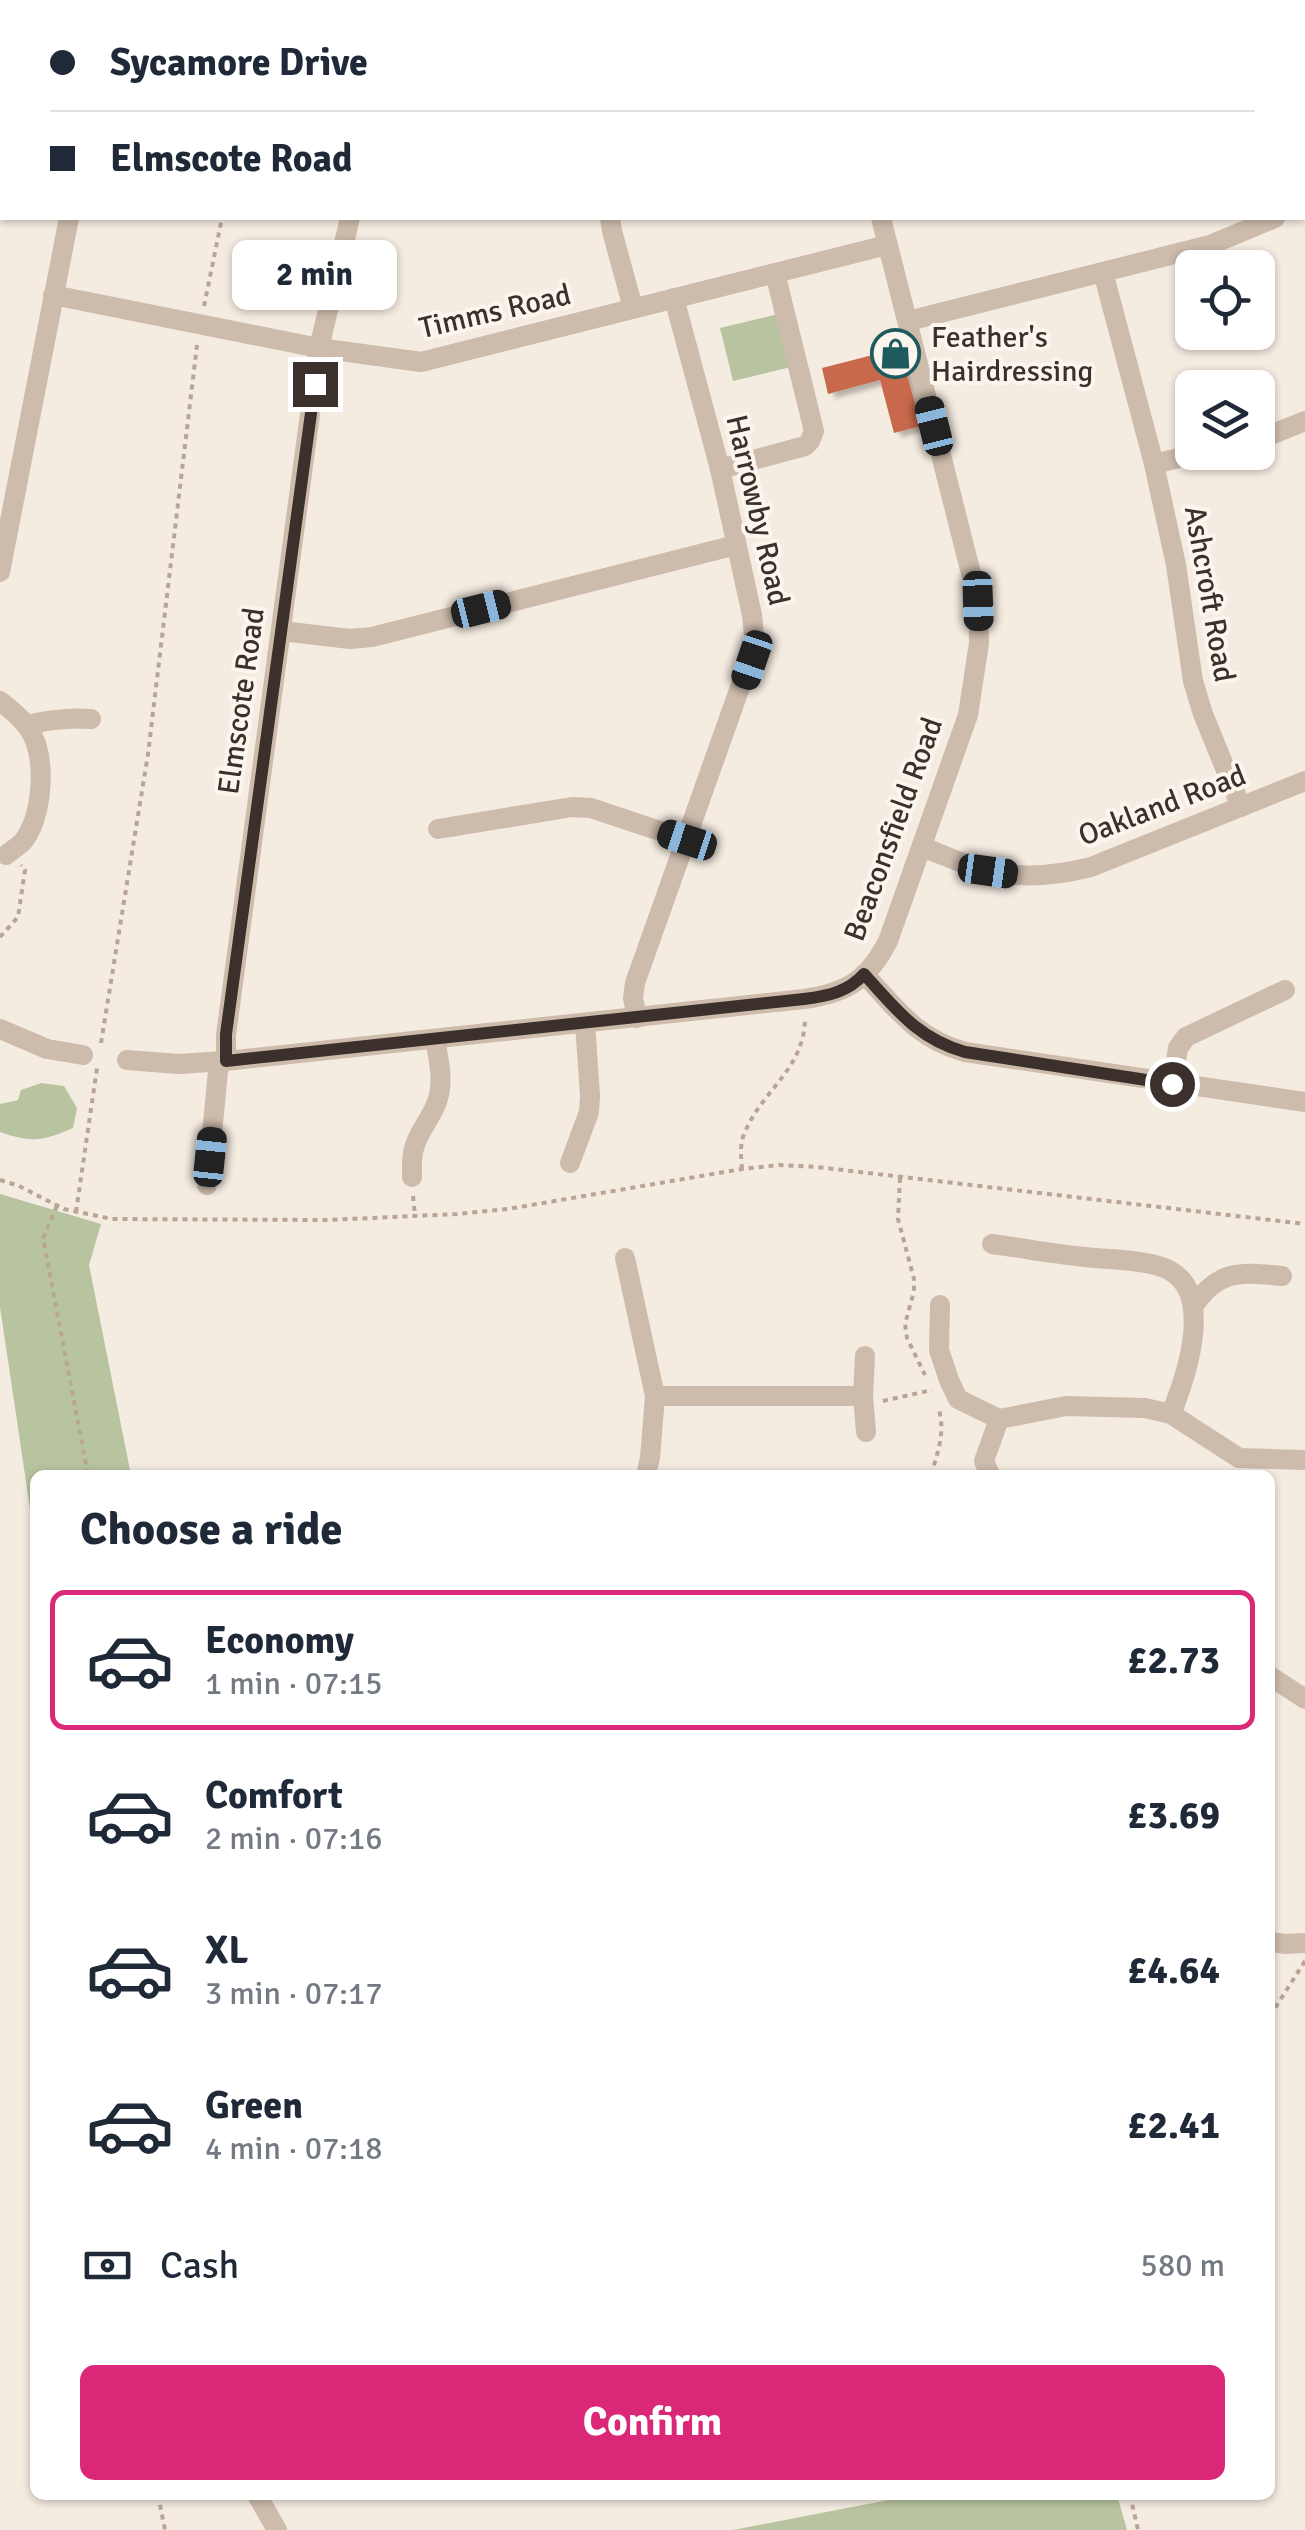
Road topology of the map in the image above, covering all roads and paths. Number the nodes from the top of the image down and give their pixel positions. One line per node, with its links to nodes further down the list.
1 (64, 220): 10 (street)
2 (222, 220): 14 (path)
3 (350, 220): 15 (street, Elmscote Road)
4 (610, 220): 12 (street)
5 (881, 220): 7 (street, Beaconsfield Road)
6 (1270, 220): 8 (street)
7 (887, 244): 9 (street, Timms Road); 13 (street, Beaconsfield Road)
8 (1103, 272): 13 (street); 19 (street, Ashcroft Road)
9 (775, 273): 11 (street, Timms Road); 20 (street)
10 (53, 296): 14 (street, Timms Road); 22 (street)
11 (674, 298): 12 (street, Timms Road); 20 (street, Harrowby Road)
12 (633, 308): 15 (street, Timms Road)
13 (908, 321): 31 (street, Beaconsfield Road)
14 (200, 324): 15 (street, Timms Road); 53 (path)
15 (320, 348): 23 (street, Elmscote Road)
16 (1305, 421): 17 (street)
17 (1275, 433)
18 (1175, 459): 19 (street)
19 (1154, 464): 28 (street, Ashcroft Road)
20 (720, 469): 21 (street, Harrowby Road)
21 (736, 544): 23 (street); 30 (street, Harrowby Road)
22 (0, 572)
23 (281, 631): 43 (street, Elmscote Road)
24 (0, 701): 26 (street)
25 (92, 720): 26 (street)
26 (26, 726): 32 (street)
27 (1305, 781): 28 (street, Oakland Road)
28 (1241, 807): 31 (street, Oakland Road)
29 (438, 829): 30 (street)
30 (687, 840): 37 (street, Harrowby Road)
31 (922, 847): 34 (street, Beaconsfield Road)
32 (6, 854): 33 (path)
33 (0, 936)
34 (864, 974): 36 (street, Beaconsfield Road); 44 (street)
35 (1285, 990): 44 (street)
36 (804, 999): 37 (street, Beaconsfield Road); 47 (path)
37 (637, 1018): 38 (street, Beaconsfield Road)
38 (585, 1023): 40 (street, Beaconsfield Road); 46 (street)
39 (0, 1030): 41 (street)
40 (435, 1039): 43 (street, Beaconsfield Road); 48 (street)
41 (83, 1054)
42 (127, 1060): 43 (street, Beaconsfield Road)
43 (222, 1061): 51 (street, Elmscote Road)
44 (1172, 1084): 45 (street)
45 (1305, 1102)
46 (570, 1162)
47 (742, 1169): 49 (path); 53 (path)
48 (412, 1176)
49 (900, 1178): 54 (path); 61 (path)
50 (0, 1180): 52 (path)
51 (207, 1184)
52 (58, 1206): 53 (path); 70 (path)
53 (76, 1212)
54 (1305, 1224)
55 (992, 1244): 59 (street)
56 (626, 1258): 63 (street)
57 (1282, 1276): 59 (street)
58 (940, 1305): 62 (street)
59 (1193, 1307): 65 (street)
60 (865, 1356): 64 (street)
61 (924, 1374)
62 (940, 1385): 64 (path); 66 (street); 72 (path)
63 (654, 1396): 64 (street); 71 (street)
64 (864, 1401): 67 (street)
65 (1171, 1414): 66 (street); 69 (street)
66 (999, 1419): 73 (street)
67 (866, 1432)
68 (1305, 1460): 69 (street)
69 (1233, 1466)
70 (87, 1470)
71 (647, 1470)
72 (932, 1470)
73 (988, 1470)
74 (1275, 1679): 75 (street)
75 (1305, 1699)
76 (1275, 1943): 77 (street)
77 (1305, 1943)
78 (1305, 1960): 79 (path)
79 (1275, 2008)
80 (159, 2500): 83 (path)
81 (260, 2500): 84 (street)
82 (1131, 2500): 85 (path)
83 (165, 2530)
84 (277, 2530)
85 (1138, 2530)

